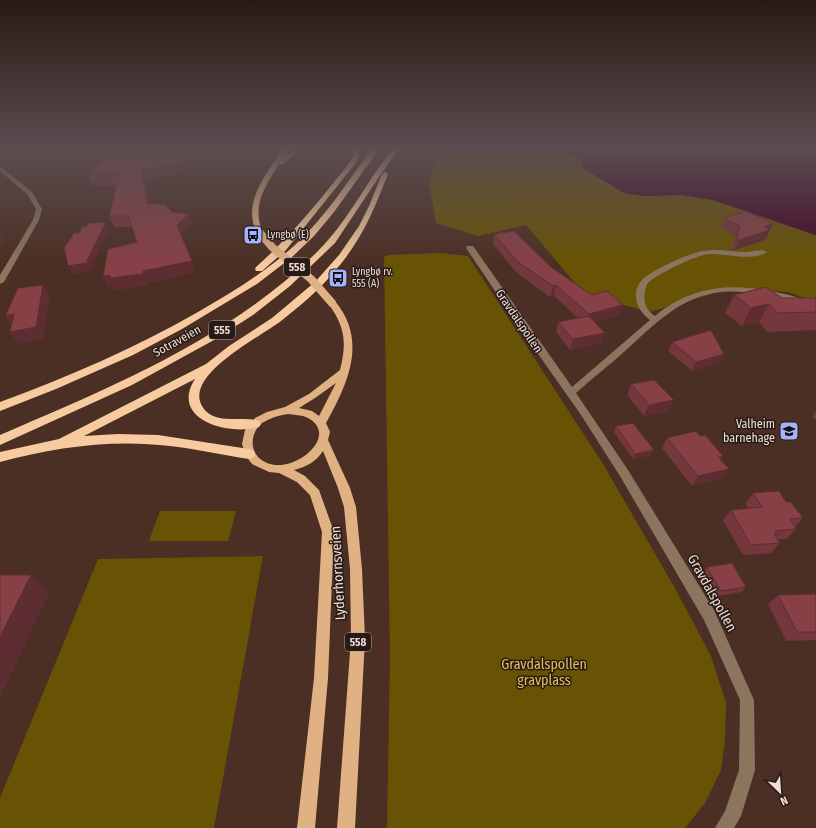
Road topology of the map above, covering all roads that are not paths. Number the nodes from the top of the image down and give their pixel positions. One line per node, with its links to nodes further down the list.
1 (22, 187): 9 (street)
2 (263, 187): 14 (main road, 558, bridge)
3 (334, 187): 10 (highway, 555)
4 (348, 187): 10 (highway, Sotraveien / 555)
5 (371, 187): 20 (highway, Sotraveien / 555)
6 (380, 187): 13 (highway, 555)
7 (470, 248): 15 (street, Gravdalspollen)
8 (763, 252): 12 (street)
9 (0, 282)
10 (230, 298): 16 (highway, Sotraveien / 555)
11 (816, 306): 12 (street)
12 (656, 320): 15 (street)
13 (212, 365): 19 (highway, 555); 22 (highway, 555)
14 (345, 371): 17 (main road); 18 (main road, 558)
15 (571, 393): 28 (street, Gravdalspollen)
16 (0, 407)
17 (288, 410): 18 (main road); 19 (main road)
18 (321, 422): 21 (main road, 558)
19 (255, 424): 23 (main road)
20 (0, 440)
21 (324, 442): 25 (main road); 27 (main road, Lyderhornsveien / 558)
22 (57, 444): 23 (highway, 555); 24 (highway, 555)
23 (248, 454): 25 (main road)
24 (0, 457)
25 (282, 469): 26 (main road, Lyderhornsveien)
26 (306, 828)
27 (346, 828)
28 (724, 828)

